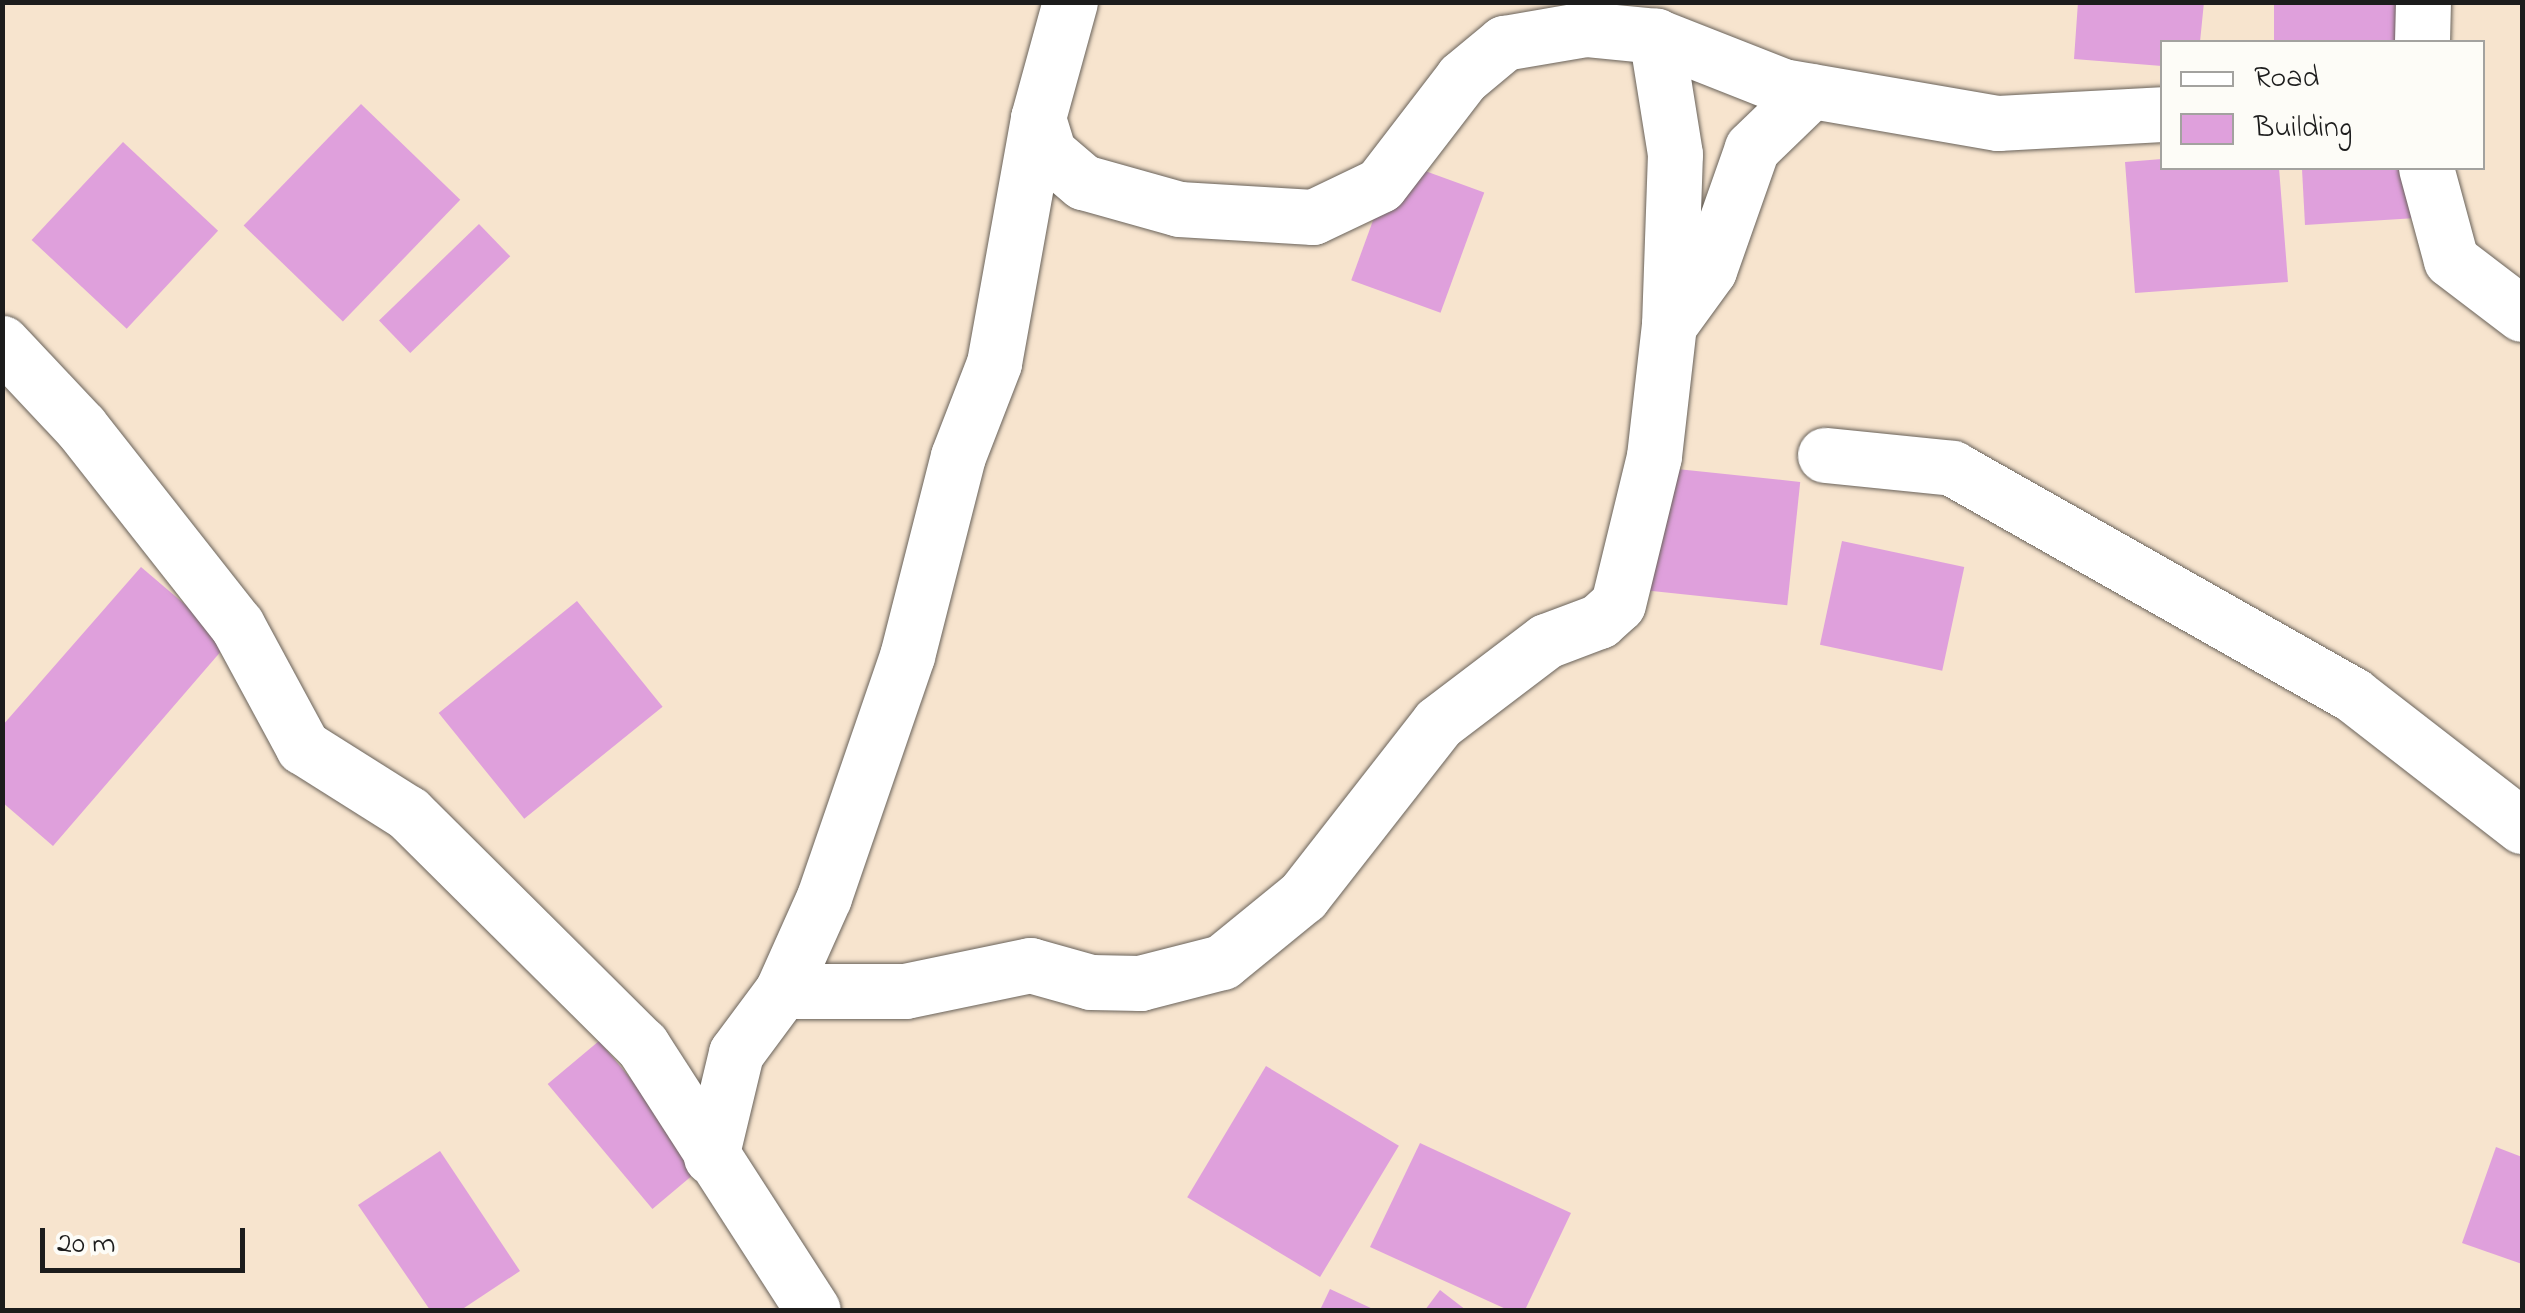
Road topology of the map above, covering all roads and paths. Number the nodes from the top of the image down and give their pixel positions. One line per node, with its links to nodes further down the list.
1 (1070, 2): 7 (street)
2 (2423, 2): 4 (street)
3 (1656, 36): 5 (street); 7 (street); 10 (street)
4 (2422, 40)
5 (1811, 91): 6 (street); 10 (street)
6 (2160, 114)
7 (1038, 118): 14 (street)
8 (2427, 170): 9 (street)
9 (2522, 314)
10 (1669, 325): 14 (street)
11 (2, 343): 15 (street)
12 (1825, 455): 13 (street)
13 (2522, 826)
14 (782, 992): 15 (street)
15 (711, 1157): 16 (street)
16 (813, 1310)

